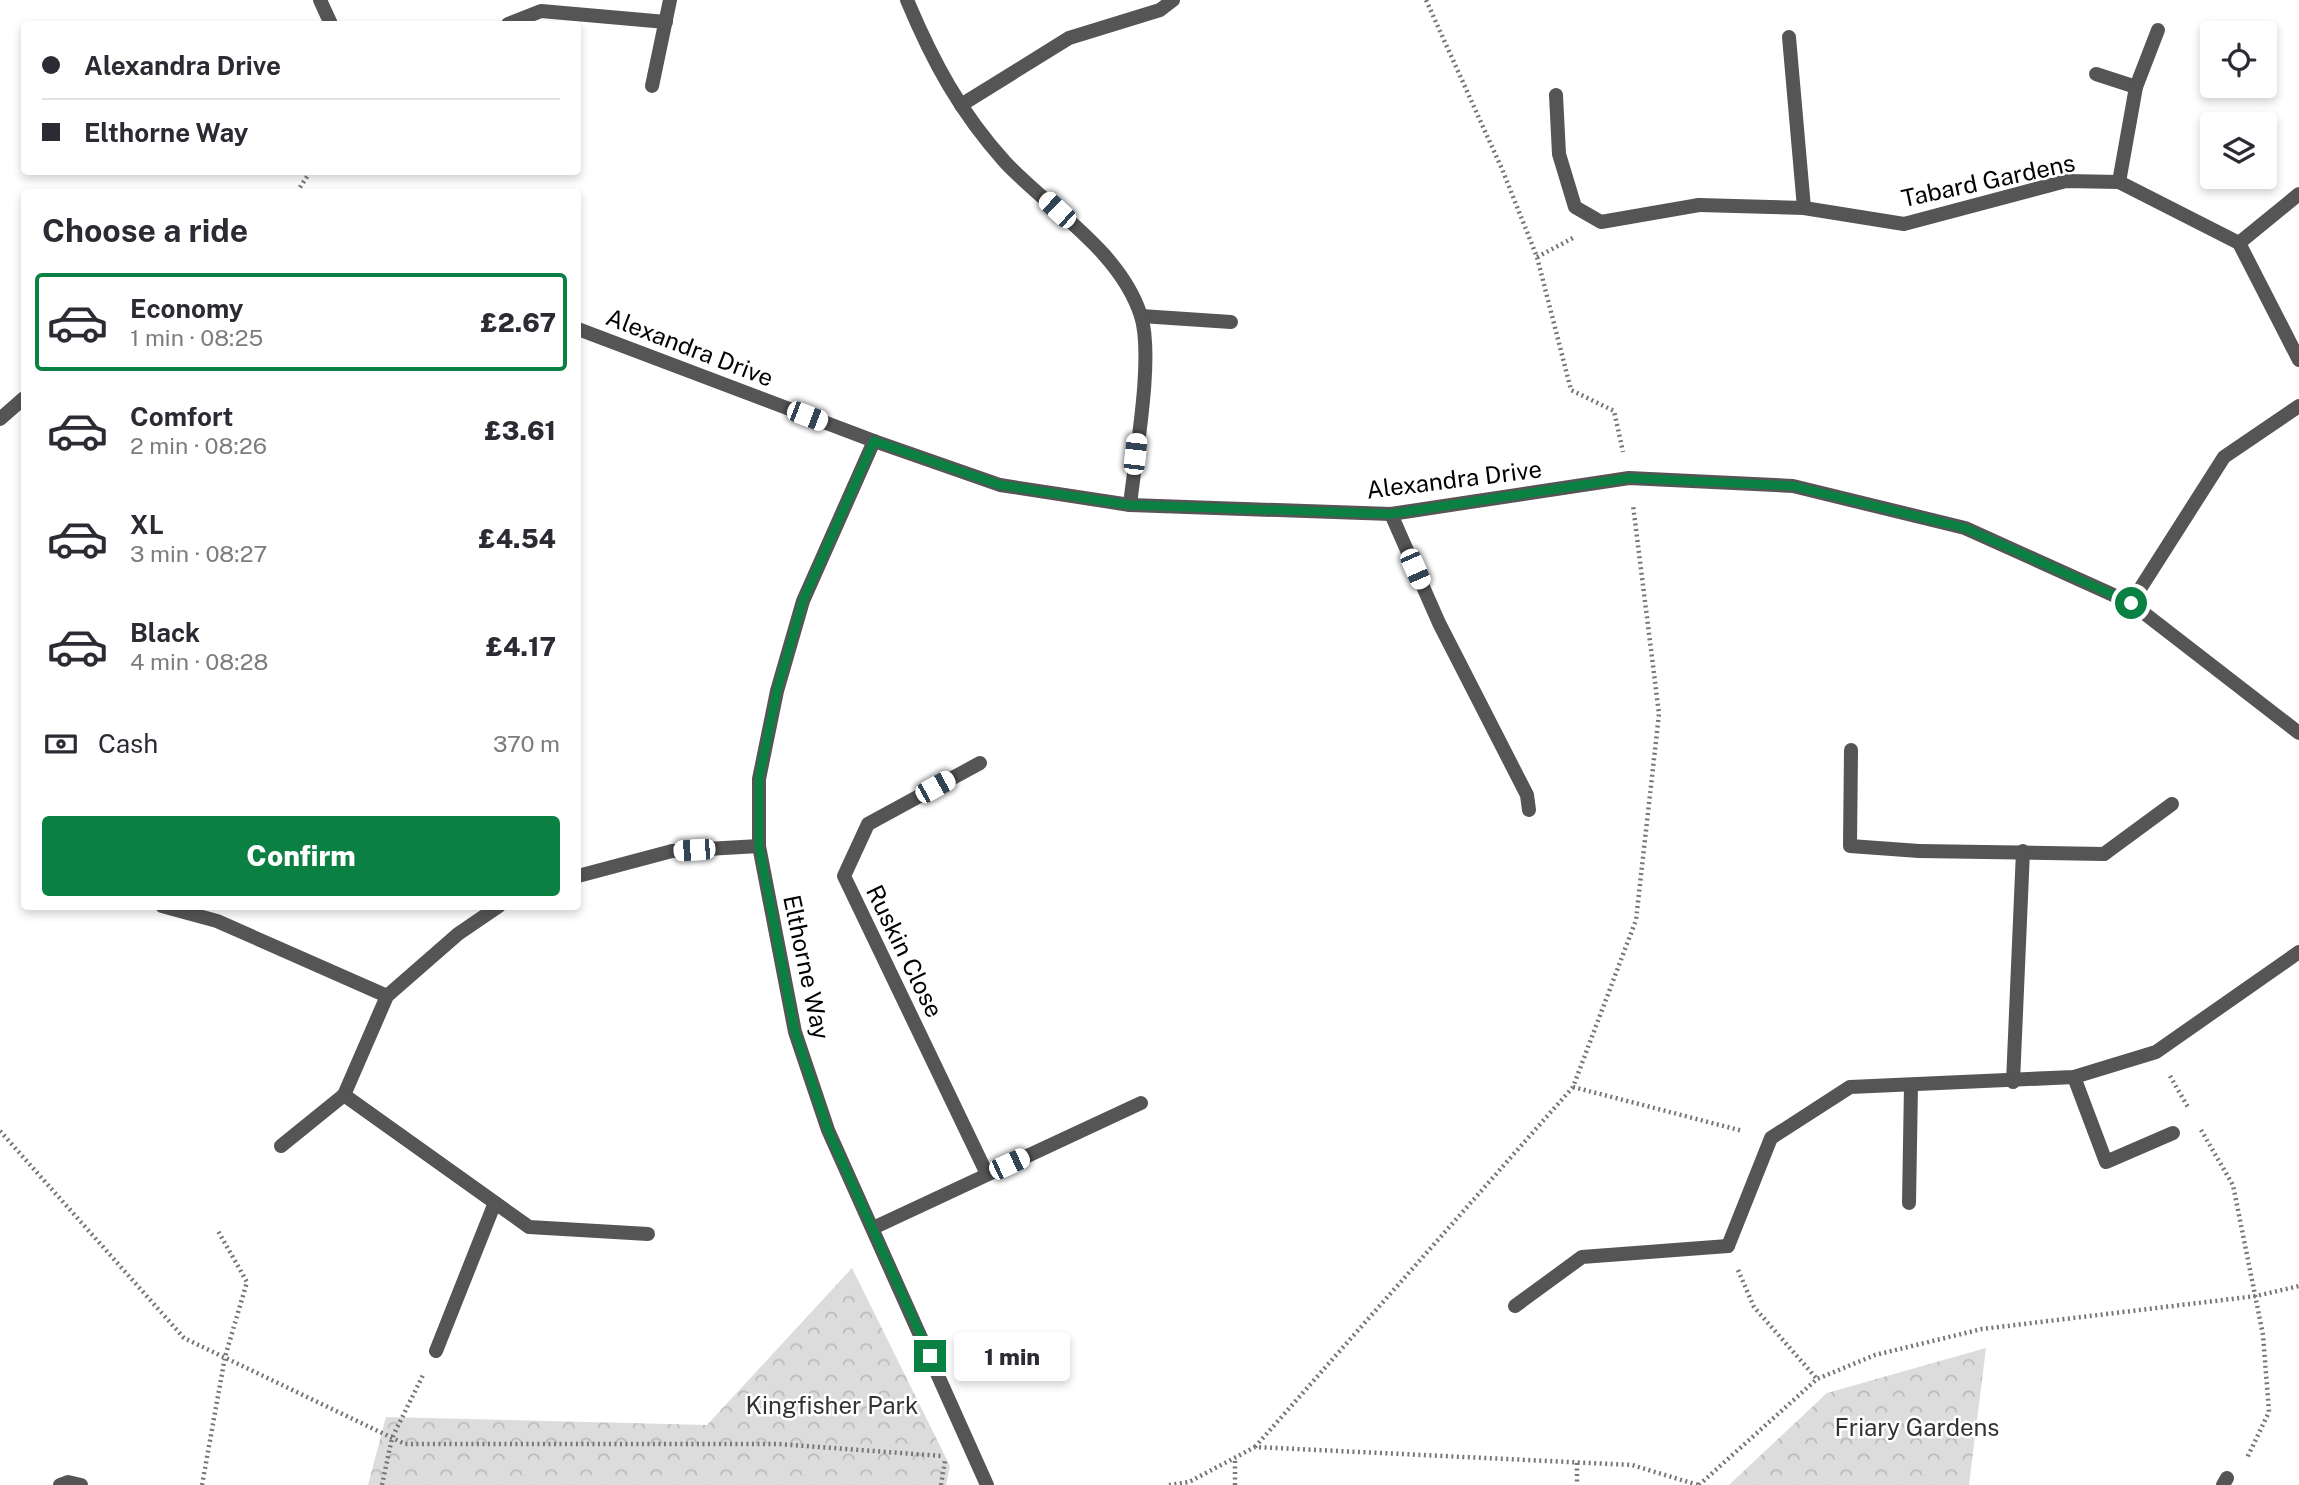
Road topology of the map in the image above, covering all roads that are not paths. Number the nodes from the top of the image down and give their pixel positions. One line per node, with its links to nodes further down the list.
1 (320, 0): 5 (street)
2 (670, 0): 7 (street)
3 (907, 0): 14 (street)
4 (1173, 0): 14 (street)
5 (330, 21)
6 (516, 21): 7 (street)
7 (666, 22): 11 (street)
8 (2158, 30): 12 (street)
9 (1789, 37): 17 (street)
10 (2096, 74): 12 (street)
11 (652, 86)
12 (2136, 87): 15 (street)
13 (1556, 95): 17 (street, Tabard Gardens)
14 (961, 106): 19 (street)
15 (2119, 182): 17 (street, Tabard Gardens); 18 (street, Tabard Gardens)
16 (2299, 194): 18 (street)
17 (1804, 208)
18 (2239, 243): 22 (street)
19 (1141, 316): 20 (street); 27 (street)
20 (1231, 321)
21 (581, 329): 26 (street, Alexandra Drive)
22 (2299, 360)
23 (21, 401): 25 (street)
24 (2299, 406): 29 (street)
25 (0, 419)
26 (874, 441): 27 (street, Alexandra Drive); 35 (street, Elthorne Way)
27 (1130, 505): 28 (street, Alexandra Drive)
28 (1391, 514): 29 (street, Alexandra Drive); 34 (street)
29 (2131, 603): 30 (street, Alexandra Drive)
30 (2299, 733)
31 (1851, 750): 36 (street)
32 (980, 763): 49 (street, Ruskin Close)
33 (2172, 804): 36 (street)
34 (1529, 810)
35 (759, 846): 37 (street); 52 (street, Elthorne Way)
36 (2023, 851): 43 (street)
37 (581, 875)
38 (177, 910): 41 (street)
39 (493, 910): 41 (street)
40 (2299, 952): 42 (street)
41 (387, 996): 45 (street)
42 (2074, 1077): 43 (street); 47 (street)
43 (2013, 1082): 44 (street)
44 (1912, 1085): 50 (street); 54 (street)
45 (344, 1095): 48 (street); 51 (street)
46 (1141, 1103): 49 (street)
47 (2174, 1133)
48 (281, 1146)
49 (987, 1174): 52 (street)
50 (1909, 1203)
51 (494, 1205): 53 (street); 55 (street)
52 (873, 1228): 56 (street, Elthorne Way)
53 (648, 1234)
54 (1516, 1306)
55 (436, 1351)
56 (987, 1484)
57 (60, 1485): 58 (street)
58 (81, 1485)

